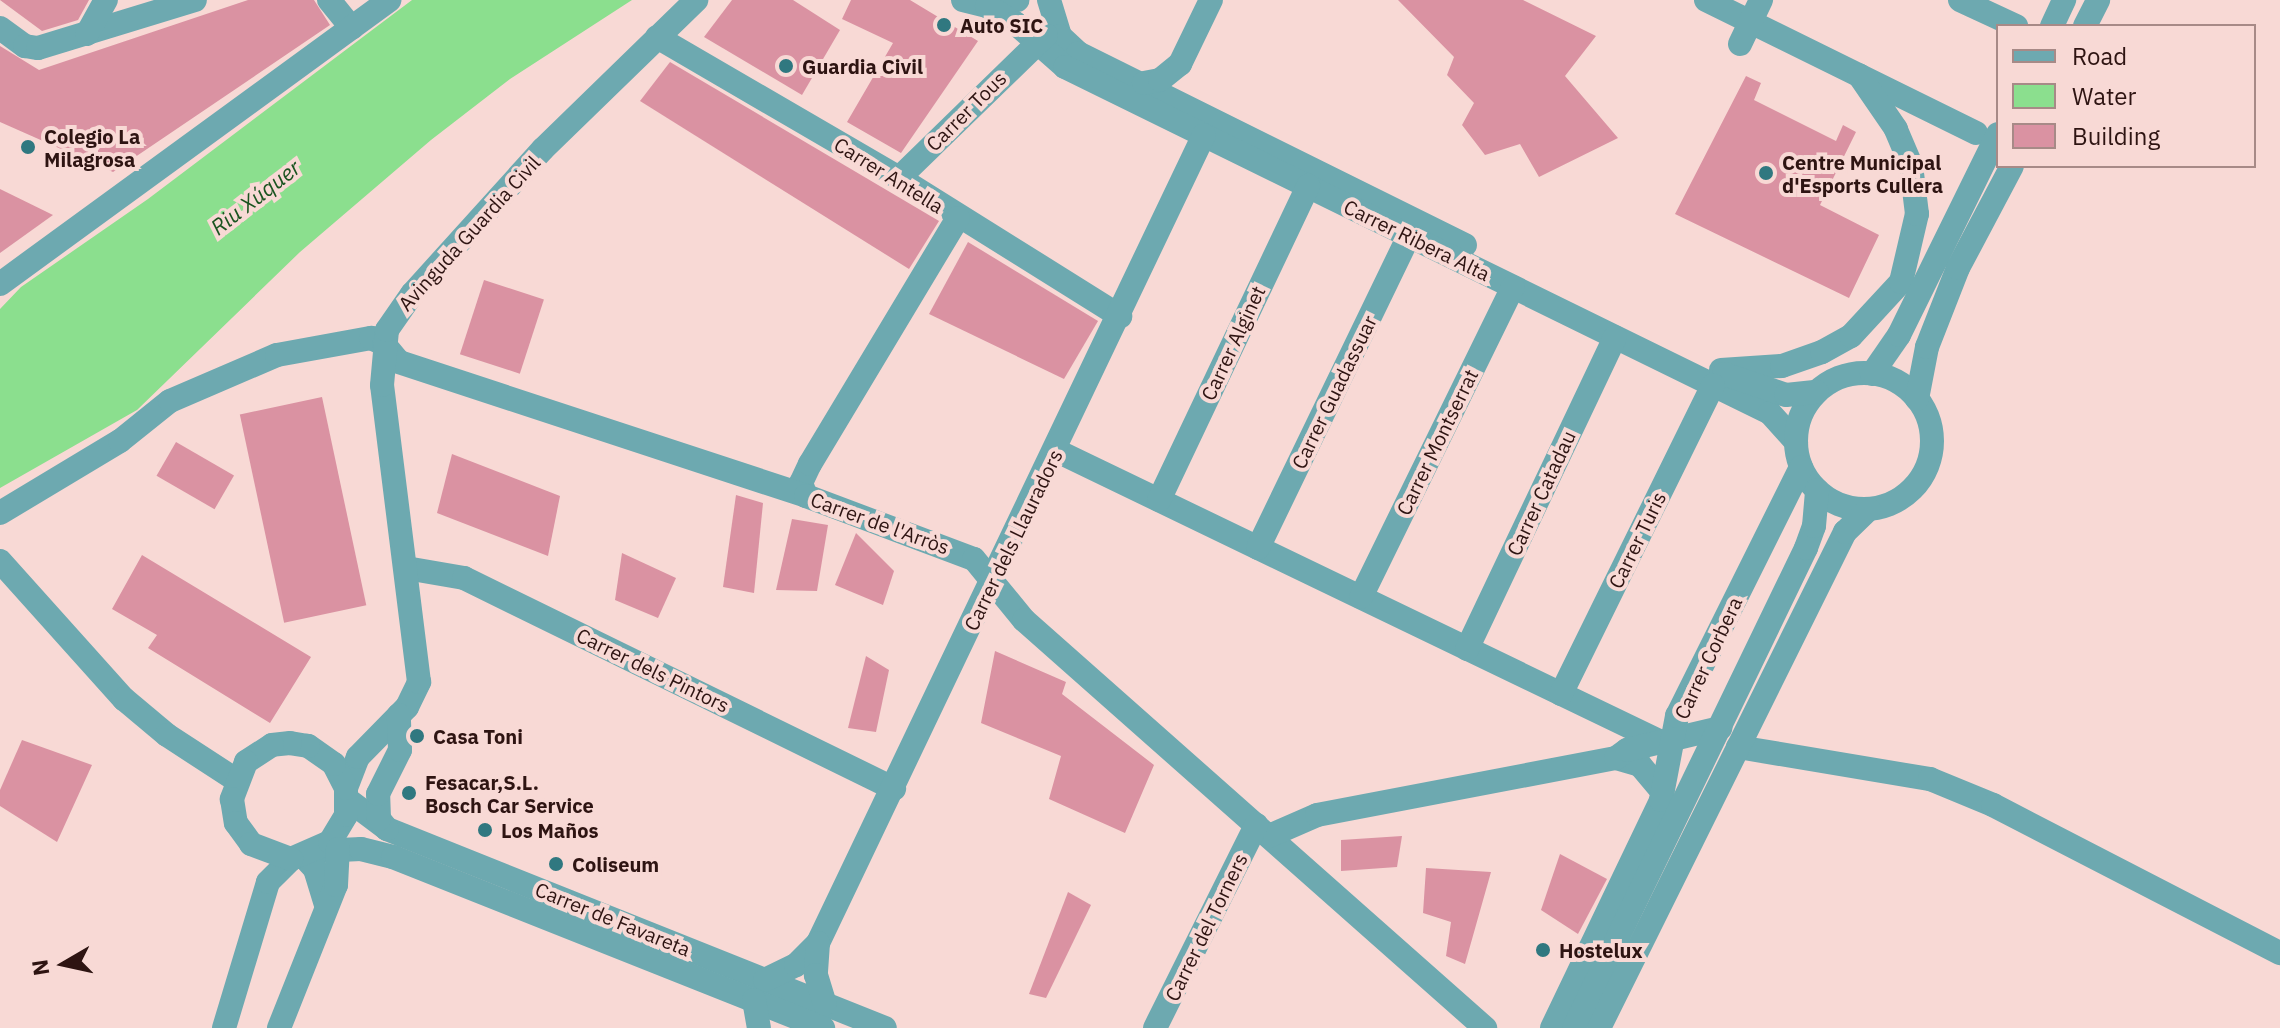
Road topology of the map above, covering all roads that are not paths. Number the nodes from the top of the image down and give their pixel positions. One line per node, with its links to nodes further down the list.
1 (106, 0): 21 (street)
2 (195, 0): 21 (street)
3 (329, 0): 19 (street)
4 (390, 0): 19 (street)
5 (696, 0): 23 (street, Avinguda Guardia Civil)
6 (1017, 0): 14 (street)
7 (1049, 0): 22 (street)
8 (1211, 0): 26 (street)
9 (1706, 0): 20 (street)
10 (1761, 0): 20 (street)
11 (1960, 0): 15 (street)
12 (2064, 0): 16 (street)
13 (2098, 0): 17 (street)
14 (975, 3): 24 (street, Carrer Ribera Alta)
15 (2012, 24)
16 (2053, 24)
17 (2086, 24)
18 (0, 28): 21 (street)
19 (352, 28): 34 (street)
20 (1745, 33): 25 (street)
21 (87, 34)
22 (1060, 36): 24 (street); 26 (street, Carrer Ribera Alta)
23 (657, 37): 30 (street, Carrer Antella); 38 (street, Avinguda Guardia Civil)
24 (1033, 43): 28 (street, Carrer Ribera Alta); 30 (street, Carrer Tous)
25 (1859, 75): 27 (street); 40 (street, Carrer Ribera Alta)
26 (1144, 83): 40 (street, Carrer Ribera Alta)
27 (1987, 134): 39 (street)
28 (1204, 135): 31 (street, Carrer Ribera Alta); 36 (street, Carrer dels Llauradors)
29 (2011, 168): 42 (street)
30 (899, 178): 32 (street, Carrer Antella)
31 (1308, 186): 33 (street, Carrer Ribera Alta); 48 (street, Carrer Alginet)
32 (958, 218): 36 (street, Carrer Antella); 47 (street)
33 (1409, 236): 35 (street, Carrer Ribera Alta); 51 (street, Carrer Guadassuar)
34 (1, 278)
35 (1513, 287): 37 (street, Carrer Ribera Alta); 55 (street, Carrer Montserrat)
36 (1120, 316): 44 (street, Carrer dels Llauradors)
37 (1615, 337): 40 (street, Carrer Ribera Alta); 56 (street, Carrer Catadau)
38 (392, 353): 47 (street, Carrer de l'Arròs); 50 (street, Carrer de l'Arròs); 53 (street, Avinguda Guardia Civil)
39 (1872, 374): 41 (street); 42 (street)
40 (1714, 378): 41 (street, Carrer Ribera Alta); 43 (street, Carrer Ribera Alta); 57 (street, Carrer Turis)
41 (1817, 392): 43 (street)
42 (1917, 399): 49 (street)
43 (1796, 442): 45 (street)
44 (1057, 451): 48 (street); 54 (street, Carrer dels Llauradors)
45 (1801, 467): 46 (street); 60 (street, Carrer Corbera)
46 (1817, 490): 49 (street); 59 (street)
47 (806, 496): 54 (street, Carrer de l'Arròs)
48 (1159, 500): 51 (street)
49 (1869, 509): 62 (street)
50 (0, 513)
51 (1258, 548): 55 (street)
52 (0, 561): 65 (street)
53 (406, 568): 58 (street, Avinguda Guardia Civil); 66 (street, Carrer dels Pintors)
54 (993, 579): 66 (street, Carrer dels Llauradors); 70 (street, Carrer de l'Arròs)
55 (1361, 597): 56 (street)
56 (1467, 649): 57 (street)
57 (1561, 694): 60 (street)
58 (399, 715): 61 (street, Avinguda Guardia Civil); 69 (street)
59 (1720, 728): 60 (street); 87 (street)
60 (1668, 740): 64 (street); 67 (street, Carrer Corbera)
61 (367, 745): 63 (street); 68 (street)
62 (1738, 747): 77 (street); 88 (street)
63 (324, 754): 65 (street); 68 (street)
64 (1616, 758): 67 (street); 70 (street)
65 (236, 780): 71 (street)
66 (894, 789): 76 (street, Carrer dels Llauradors)
67 (1663, 792): 86 (street, Carrer Corbera)
68 (346, 793): 69 (street, Carrer de Favareta); 72 (street)
69 (387, 829): 78 (street, Carrer de Favareta)
70 (1263, 830): 84 (street, Carrer del Torners); 85 (street, Carrer de l'Arròs)
71 (251, 844): 72 (street); 74 (street)
72 (313, 854): 73 (street, Carrer de Favareta); 74 (street); 75 (street); 75 (street)
73 (385, 855): 75 (street); 78 (street, Carrer de Favareta)
74 (261, 895): 80 (street)
75 (331, 896): 81 (street)
76 (818, 943): 78 (street, Carrer dels Llauradors); 79 (street, Carrer dels Llauradors)
77 (2280, 953)
78 (760, 990): 79 (street, Carrer de Favareta); 82 (street)
79 (817, 1021): 83 (street, Carrer de Favareta)
80 (224, 1028)
81 (279, 1028)
82 (759, 1028)
83 (885, 1028)
84 (1155, 1028)
85 (1485, 1028)
86 (1552, 1028)
87 (1574, 1028)
88 (1599, 1028)

